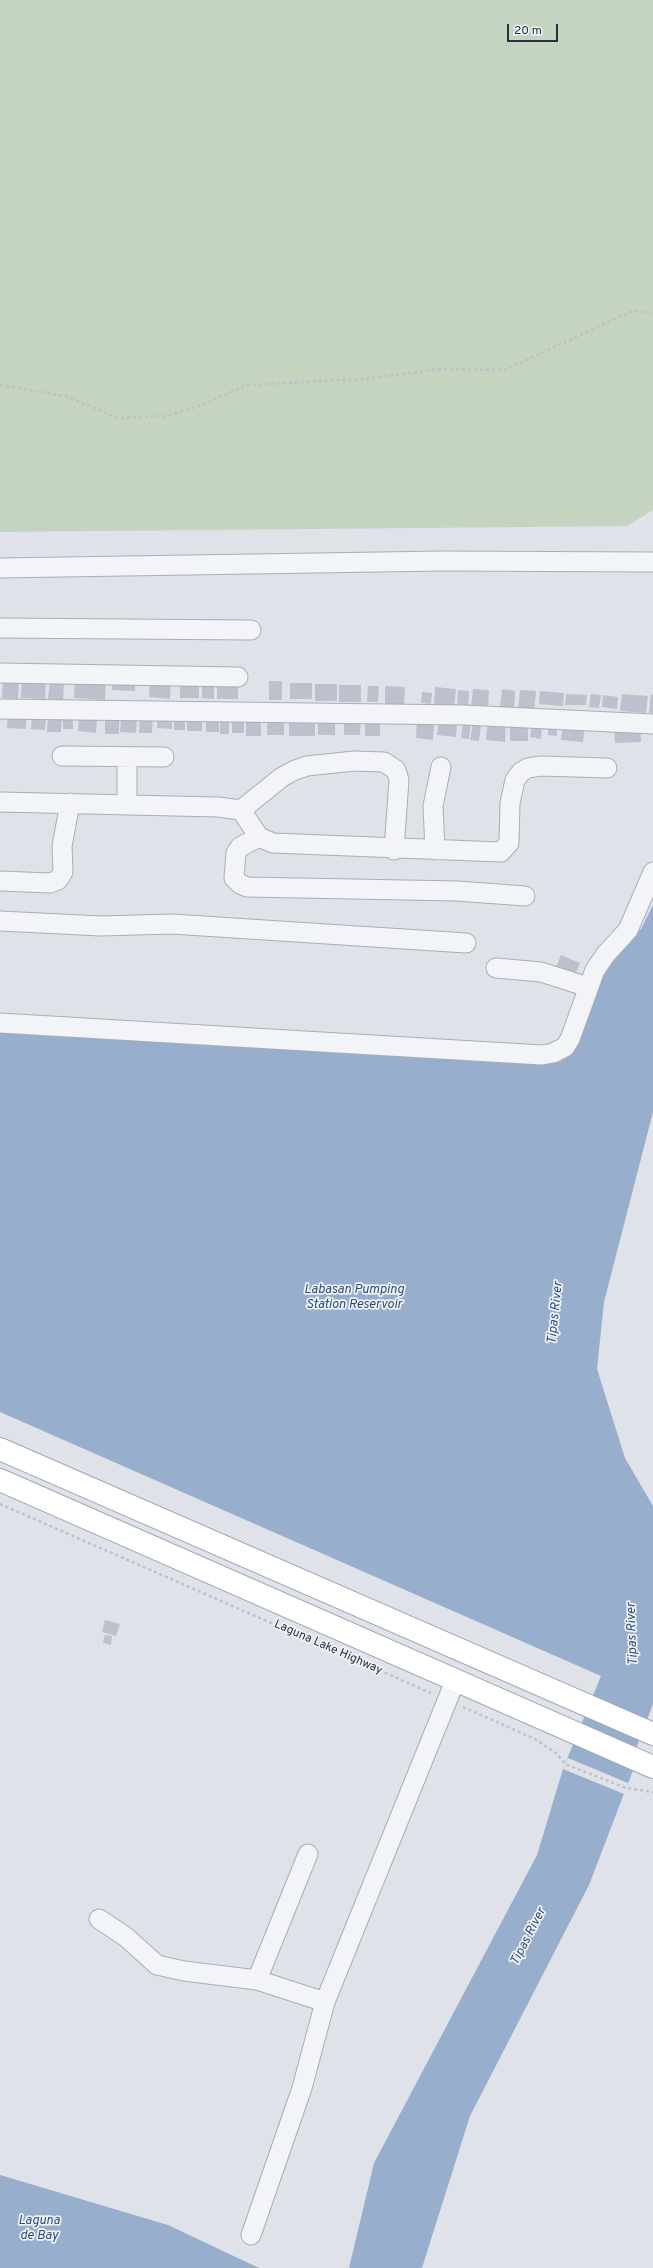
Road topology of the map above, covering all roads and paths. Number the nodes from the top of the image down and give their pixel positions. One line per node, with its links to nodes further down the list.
1 (653, 314): 2 (path)
2 (0, 385)
3 (653, 562): 4 (street)
4 (0, 568)
5 (0, 628): 6 (street)
6 (251, 630)
7 (0, 673): 8 (street)
8 (238, 677)
9 (0, 709): 10 (street)
10 (653, 724)
11 (62, 756): 12 (street)
12 (127, 757): 13 (street); 18 (street)
13 (164, 757)
14 (441, 767): 22 (street)
15 (607, 768): 22 (street)
16 (0, 802): 17 (street)
17 (70, 803): 18 (street); 24 (street)
18 (127, 804): 19 (street)
19 (241, 810): 20 (street); 21 (street)
20 (259, 837): 21 (street); 25 (street)
21 (394, 850): 22 (street)
22 (435, 850)
23 (653, 872): 29 (street)
24 (0, 881)
25 (525, 896)
26 (0, 921): 27 (street)
27 (466, 943)
28 (496, 968): 29 (street)
29 (588, 987): 30 (street)
30 (0, 1023)
31 (0, 1449): 35 (main road)
32 (0, 1480): 34 (main road, Laguna Lake Highway)
33 (0, 1504): 34 (path, Laguna Lake Highway)
34 (451, 1690): 36 (main road, Laguna Lake Highway); 37 (path, Laguna Lake Highway); 41 (street)
35 (650, 1733)
36 (645, 1764)
37 (653, 1792)
38 (308, 1854): 40 (street)
39 (99, 1919): 40 (street)
40 (257, 1980): 41 (street)
41 (325, 2002): 42 (street)
42 (251, 2235)

